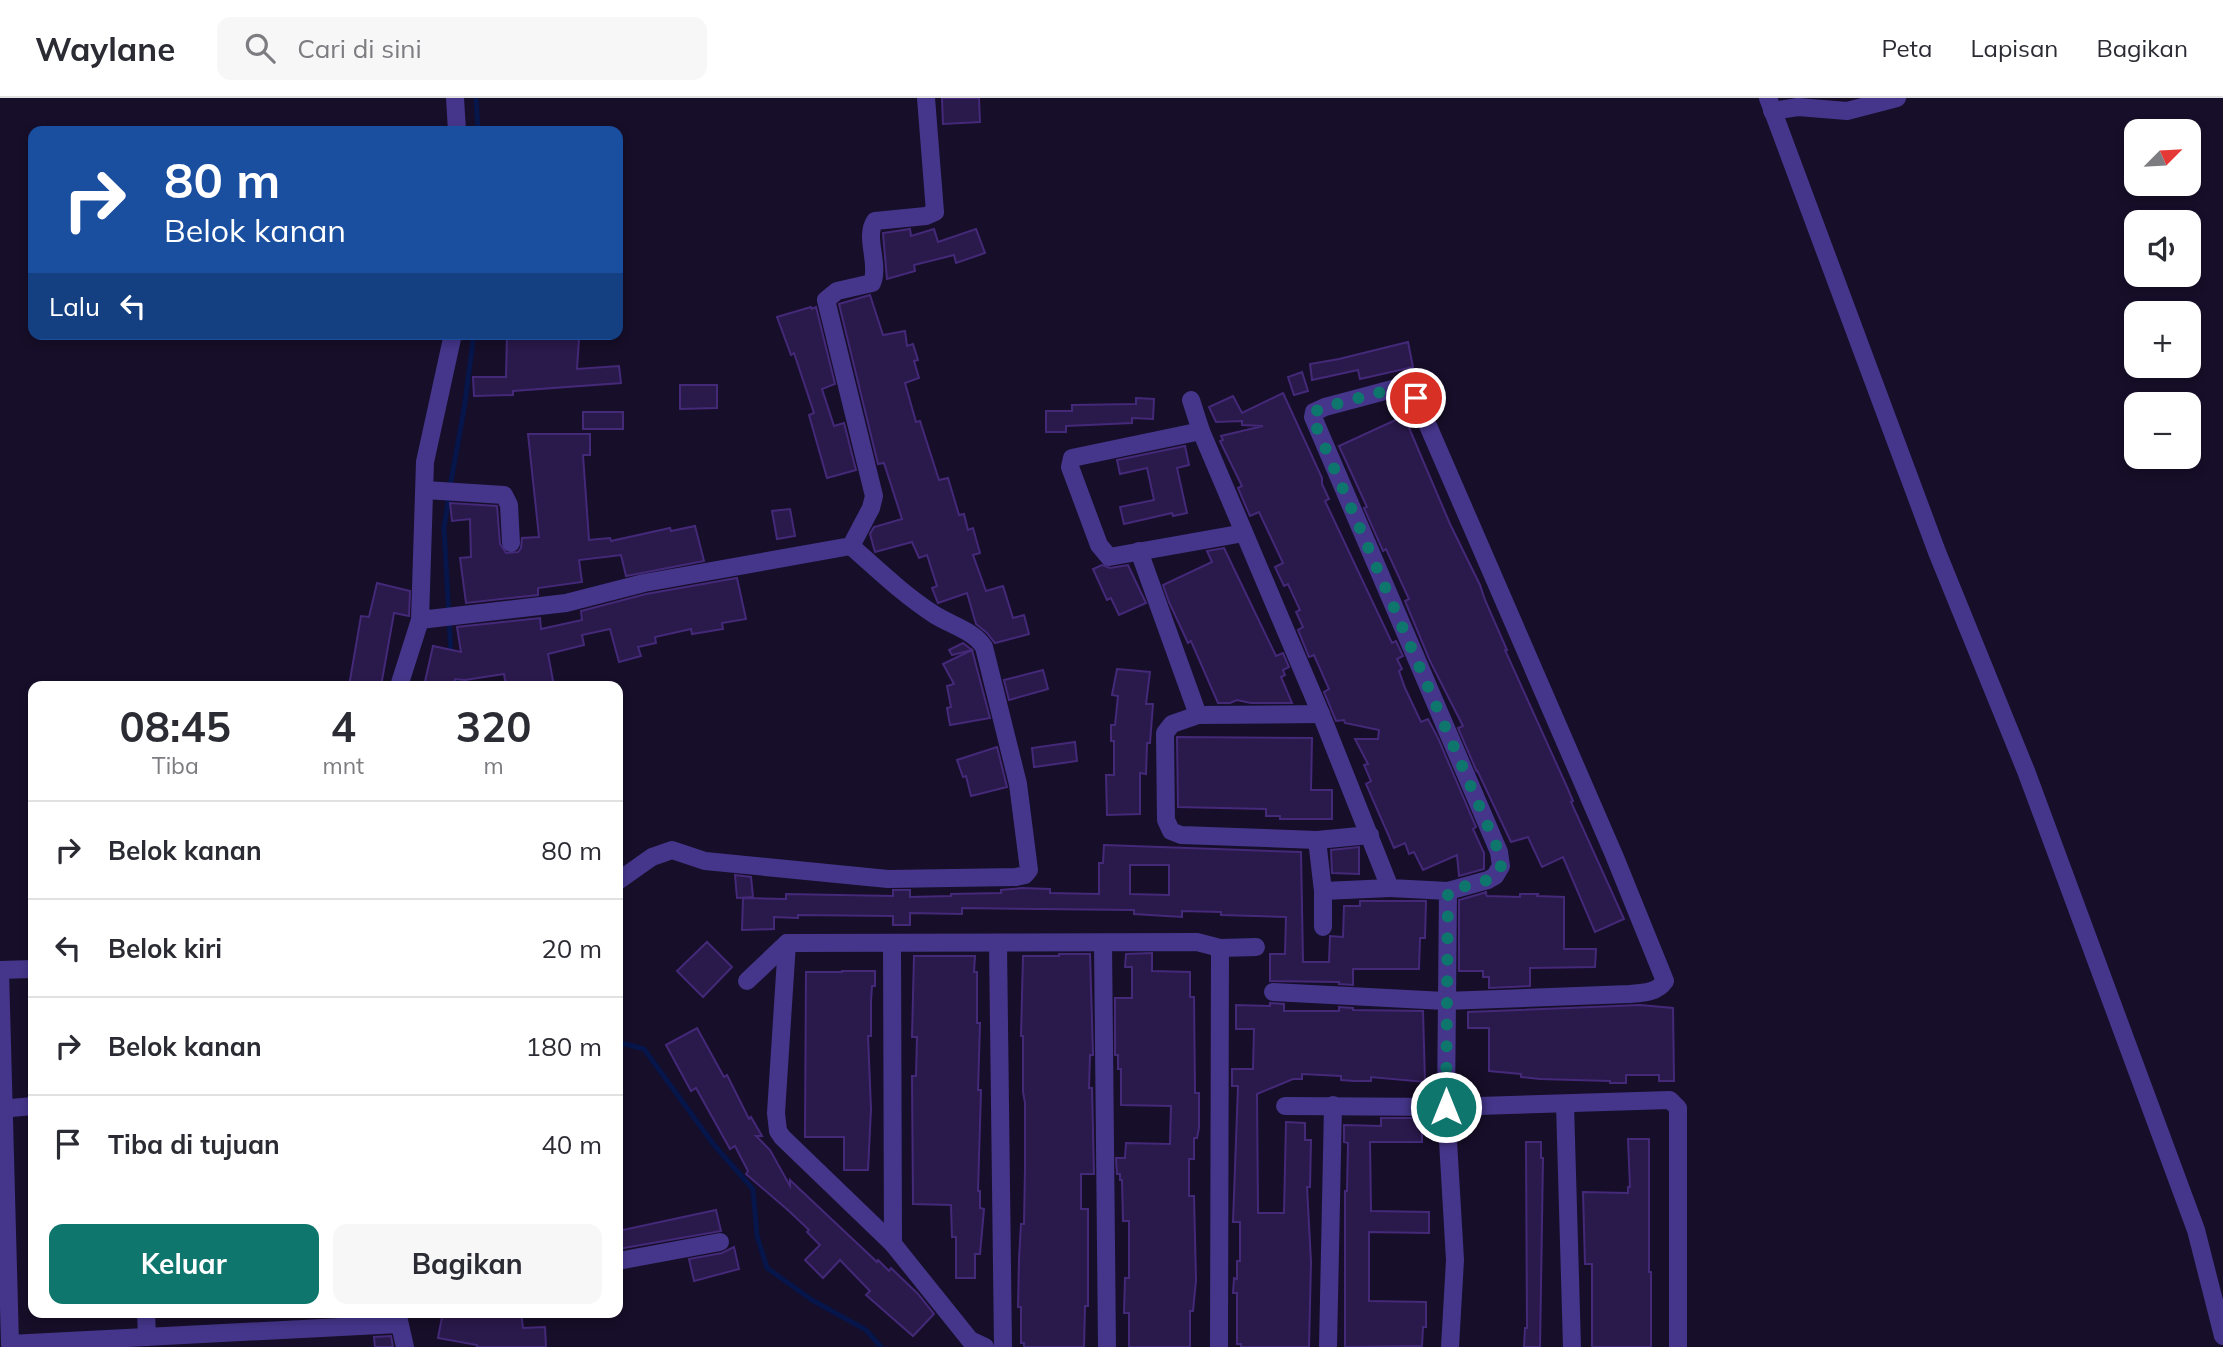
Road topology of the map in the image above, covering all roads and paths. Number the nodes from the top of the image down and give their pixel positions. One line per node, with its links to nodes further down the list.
1 (455, 98): 6 (street)
2 (926, 98): 13 (street)
3 (1897, 98): 5 (street)
4 (1770, 104): 5 (street); 49 (street)
5 (1841, 104)
6 (457, 126)
7 (452, 340): 10 (street)
8 (1191, 400): 9 (street)
9 (1201, 431): 11 (street); 14 (street)
10 (425, 489): 12 (street); 15 (street)
11 (1244, 533): 14 (street); 17 (street)
12 (511, 543)
13 (851, 546): 15 (street); 21 (street)
14 (1139, 551): 18 (street)
15 (420, 620): 16 (street)
16 (401, 681)
17 (1321, 714): 18 (street); 19 (street)
18 (1198, 715): 20 (street)
19 (1370, 835): 20 (street); 22 (street)
20 (1317, 840): 23 (street)
21 (623, 877)
22 (1390, 888): 23 (street); 24 (street)
23 (1323, 891): 25 (street)
24 (1448, 891): 36 (street); 36 (street)
25 (1323, 927)
26 (787, 943): 27 (street); 34 (street); 44 (street)
27 (892, 943): 28 (street); 44 (street)
28 (998, 943): 29 (street); 54 (street)
29 (1103, 943): 31 (street); 55 (street)
30 (1256, 947): 31 (street)
31 (1220, 948): 56 (street)
32 (28, 969): 33 (street)
33 (0, 970): 42 (street)
34 (747, 981)
35 (1273, 992): 36 (street)
36 (1445, 1001): 41 (street)
37 (1565, 1104): 41 (street); 59 (street); 60 (street)
38 (1333, 1105): 40 (street); 41 (street); 57 (street)
39 (28, 1106): 42 (street)
40 (1285, 1106)
41 (1446, 1107): 58 (street)
42 (1, 1109): 51 (street)
43 (720, 1242): 45 (street)
44 (893, 1244): 52 (street)
45 (623, 1260)
46 (146, 1318): 50 (street)
47 (398, 1318): 48 (street); 53 (street)
48 (276, 1321): 50 (street)
49 (2223, 1336)
50 (148, 1337): 51 (street)
51 (5, 1344)
52 (975, 1345)
53 (405, 1347)
54 (1003, 1347)
55 (1107, 1347)
56 (1219, 1347)
57 (1328, 1347)
58 (1450, 1347)
59 (1572, 1347)
60 (1678, 1347)

